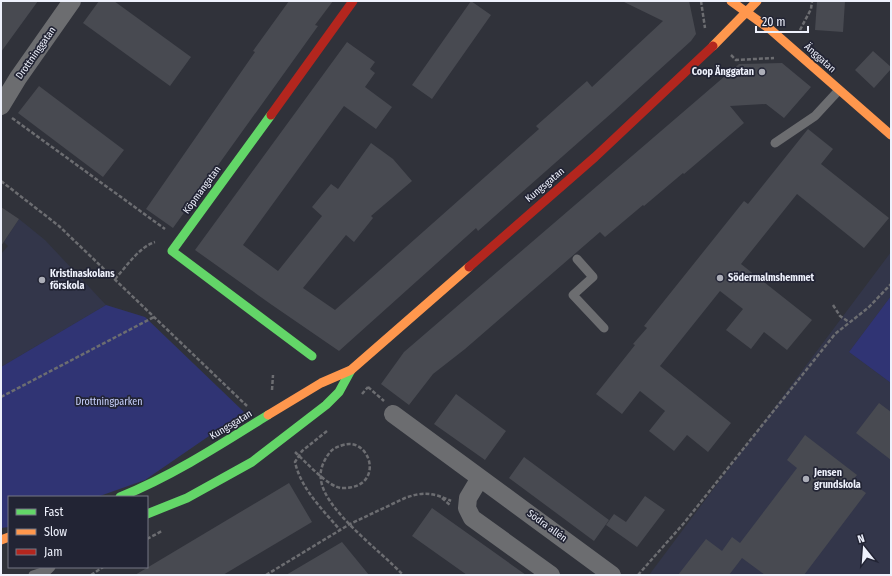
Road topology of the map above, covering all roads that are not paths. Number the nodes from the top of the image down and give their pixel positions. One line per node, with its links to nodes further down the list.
1 (72, 1): 7 (street, Drottninggatan)
2 (352, 1): 12 (main road, Köpmangatan)
3 (731, 1): 5 (main road, Änggatan)
4 (757, 1): 5 (main road, Kungsgatan)
5 (748, 11): 6 (main road, Änggatan); 13 (main road, Kungsgatan)
6 (839, 90): 8 (main road, Änggatan); 9 (lane)
7 (4, 111)
8 (891, 135)
9 (775, 143)
10 (577, 259): 11 (lane)
11 (604, 328)
12 (312, 356)
13 (351, 370): 16 (main road, Kungsgatan); 17 (main road, Kungsgatan)
14 (393, 414): 15 (street, Södra allén)
15 (480, 478): 20 (street); 21 (street, Södra allén)
16 (122, 496)
17 (148, 514)
18 (50, 568): 19 (lane)
19 (33, 575)
20 (551, 575)
21 (612, 575)

